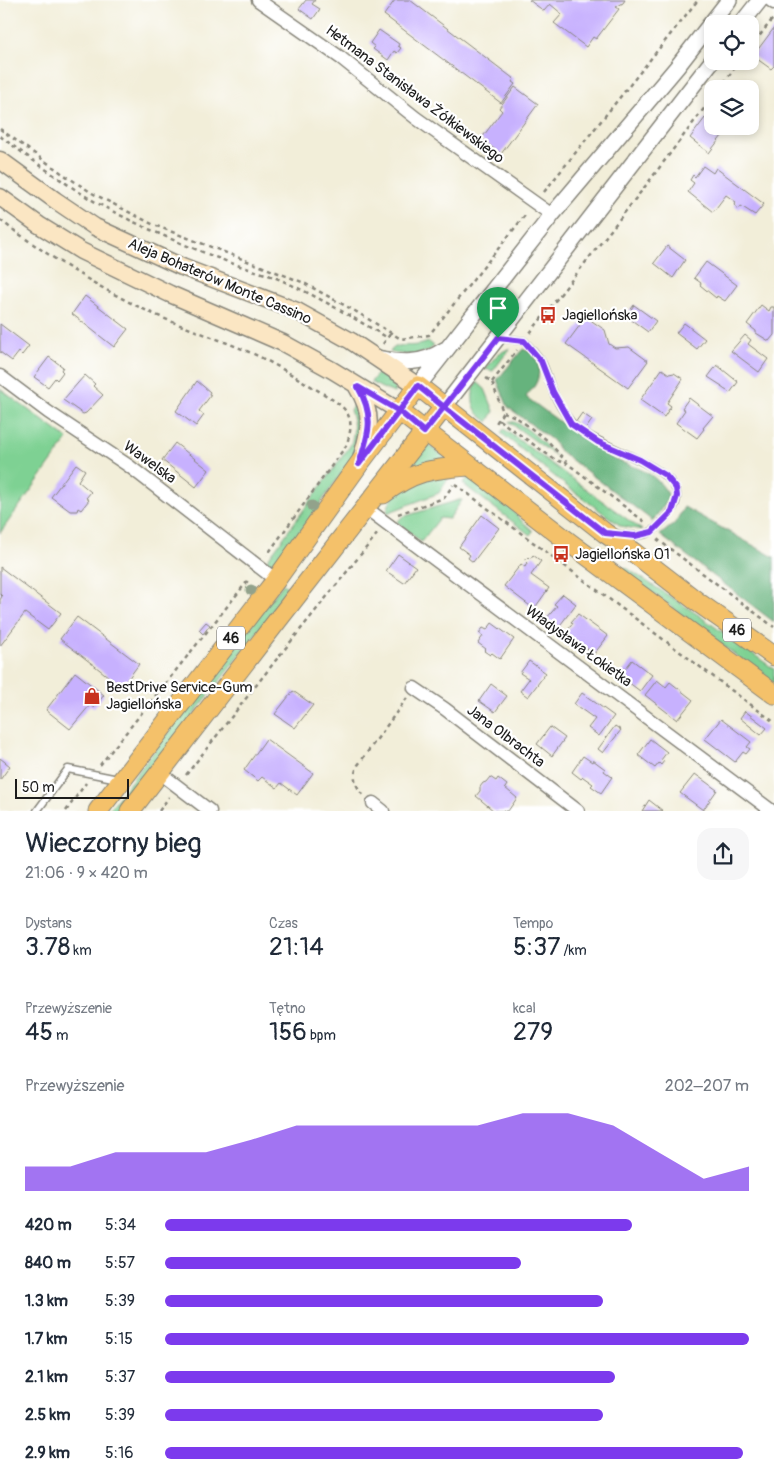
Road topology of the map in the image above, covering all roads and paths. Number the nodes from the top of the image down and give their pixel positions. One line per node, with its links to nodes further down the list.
1 (258, 0): 16 (street, Hetmana Stanisława Żółkiewskiego)
2 (698, 0): 16 (path)
3 (729, 0): 17 (street)
4 (760, 0): 7 (street)
5 (770, 0): 6 (street)
6 (774, 3)
7 (748, 15)
8 (774, 19): 9 (path)
9 (759, 36)
10 (705, 70): 22 (street)
11 (704, 109): 19 (path)
12 (0, 129): 20 (path)
13 (0, 136): 21 (path)
14 (0, 160): 25 (main road, Aleja Bohaterów Monte Cassino)
15 (0, 196): 28 (main road, Aleja Bohaterów Monte Cassino)
16 (535, 203): 17 (street, Hetmana Stanisława Żółkiewskiego); 20 (path)
17 (552, 215): 23 (street)
18 (0, 220): 30 (path)
19 (531, 331)
20 (391, 333): 21 (path)
21 (388, 338): 25 (path)
22 (498, 338): 31 (street); 44 (lane)
23 (449, 347): 25 (street); 27 (street)
24 (519, 347): 33 (path)
25 (379, 353): 27 (main road, Aleja Bohaterów Monte Cassino)
26 (0, 376): 46 (street, Wawelska)
27 (418, 386): 31 (main road, Aleja Bohaterów Monte Cassino / 46); 32 (main road, 46)
28 (358, 387): 32 (main road, Aleja Bohaterów Monte Cassino); 37 (main road)
29 (344, 400): 30 (path)
30 (340, 406): 46 (path)
31 (444, 407): 36 (main road); 44 (main road, Aleja Bohaterów Monte Cassino / 46)
32 (399, 411): 36 (main road, Aleja Bohaterów Monte Cassino); 37 (main road, 46)
33 (503, 412): 34 (path); 38 (path)
34 (499, 420): 35 (path); 38 (path)
35 (493, 428)
36 (424, 432): 39 (main road, Aleja Bohaterów Monte Cassino / 46); 40 (main road, 46)
37 (359, 464): 47 (main road, 46)
38 (568, 464): 42 (path)
39 (468, 466): 40 (main road); 51 (main road, Aleja Bohaterów Monte Cassino / 46)
40 (366, 508): 53 (main road, 46); 66 (street, Władysława Łokietka)
41 (390, 517): 52 (path)
42 (648, 524)
43 (381, 529): 56 (path)
44 (605, 533): 49 (main road, Aleja Bohaterów Monte Cassino / 46)
45 (656, 539): 48 (path)
46 (259, 566): 47 (street, Wawelska); 54 (path)
47 (276, 580): 55 (main road, 46)
48 (774, 627)
49 (774, 656)
50 (414, 688): 58 (path); 65 (street, Jana Olbrachta)
51 (774, 694)
52 (774, 722)
53 (160, 773): 62 (main road, 46); 64 (street)
54 (93, 774): 55 (lane); 59 (lane); 60 (path)
55 (122, 780): 61 (main road, 46)
56 (181, 782)
57 (173, 793): 63 (path)
58 (378, 807)
59 (37, 810)
60 (66, 810)
61 (98, 810)
62 (130, 810)
63 (159, 810)
64 (210, 810)
65 (578, 810)
66 (772, 810)

